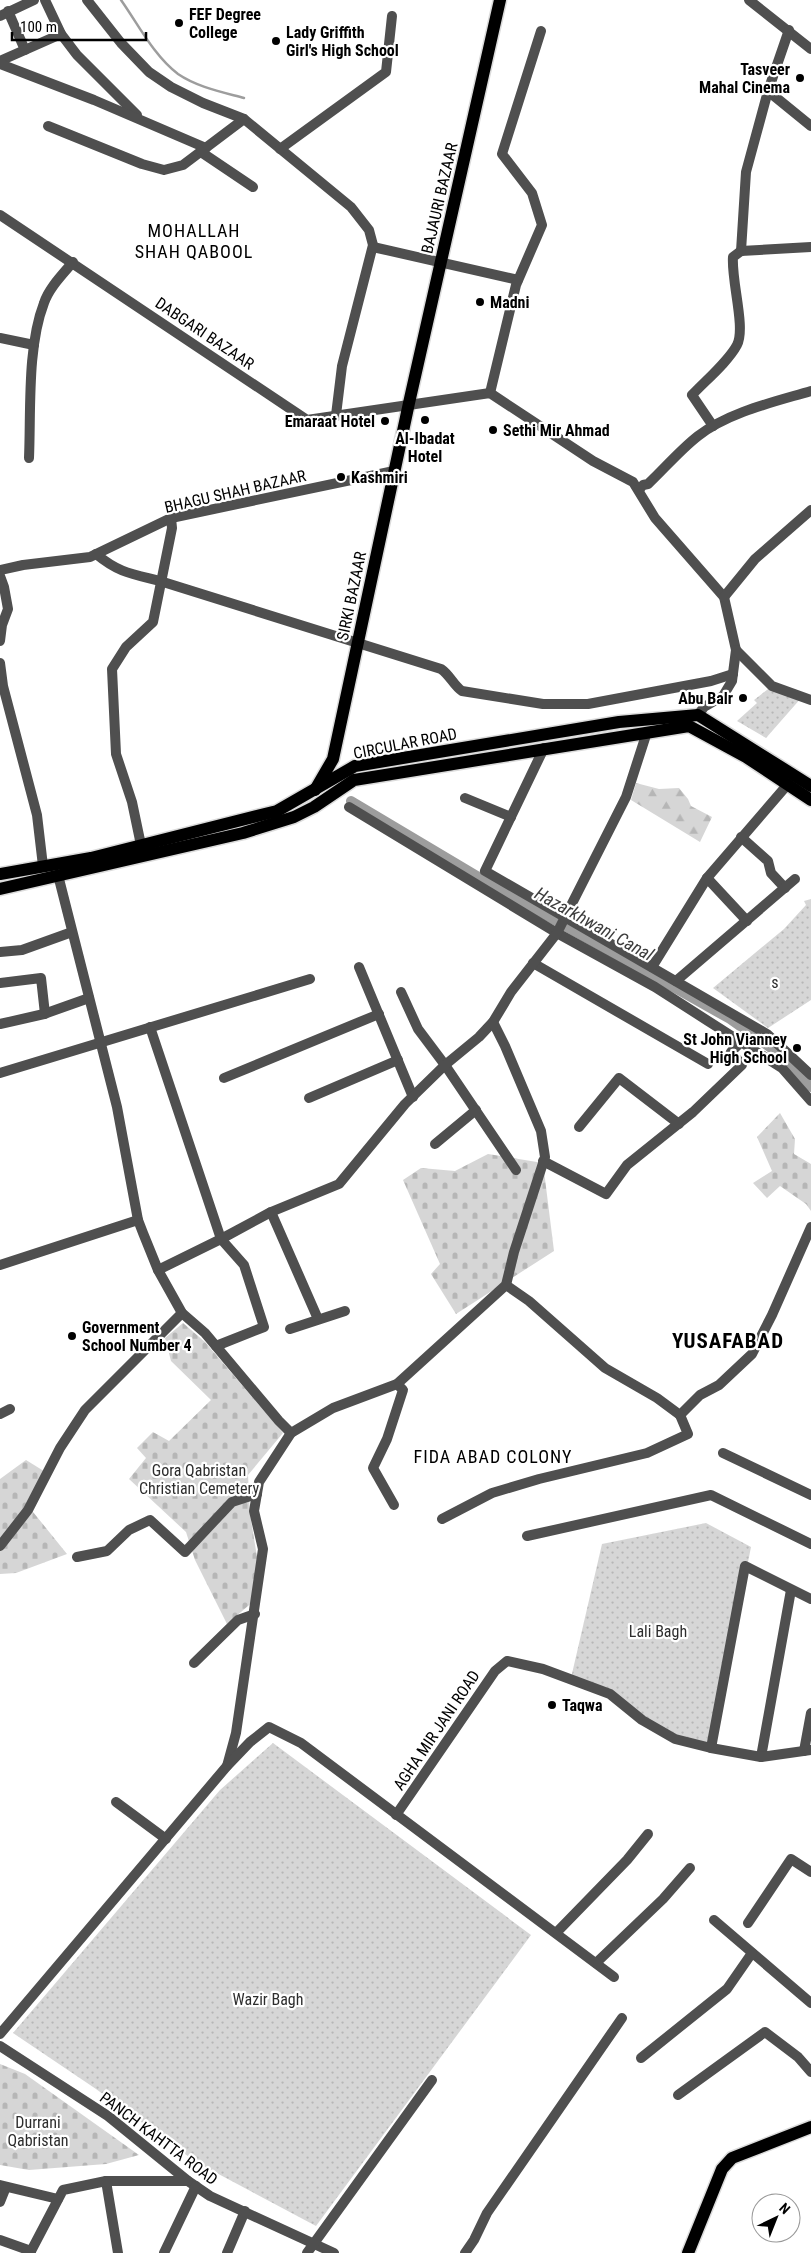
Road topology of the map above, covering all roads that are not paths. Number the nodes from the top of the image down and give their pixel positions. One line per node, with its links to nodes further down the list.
1 (34, 0): 6 (street)
2 (45, 0): 10 (street)
3 (87, 0): 15 (street)
4 (500, 0): 26 (main road, BAJAURI BAZAAR)
5 (749, 0): 8 (street)
6 (4, 13): 12 (street)
7 (392, 16): 19 (street)
8 (789, 30): 11 (street); 14 (street)
9 (541, 31): 28 (street)
10 (62, 34): 12 (street); 16 (street)
11 (811, 49)
12 (25, 50): 13 (street)
13 (0, 62): 16 (street)
14 (768, 91): 18 (street); 25 (street)
15 (244, 119): 19 (street); 20 (street)
16 (141, 120): 20 (street)
17 (48, 126): 20 (street)
18 (811, 126)
19 (280, 149): 23 (street)
20 (204, 150): 21 (street)
21 (253, 187)
22 (0, 215): 27 (street, DABGARI BAZAAR)
23 (372, 247): 26 (street); 34 (street)
24 (811, 247): 25 (street)
25 (740, 251): 35 (street)
26 (441, 261): 28 (street); 33 (main road, BAJAURI BAZAAR)
27 (72, 262): 30 (street); 34 (street, DABGARI BAZAAR)
28 (518, 280): 32 (street)
29 (0, 338): 30 (street)
30 (34, 345): 36 (street)
31 (811, 391): 35 (street)
32 (490, 393): 33 (street, DABGARI BAZAAR); 38 (street)
33 (409, 404): 34 (street, DABGARI BAZAAR); 37 (main road, SIRKI BAZAAR)
34 (336, 416)
35 (713, 426): 38 (street)
36 (29, 458)
37 (394, 471): 40 (street, BHAGU SHAH BAZAAR); 47 (main road, SIRKI BAZAAR)
38 (639, 490): 45 (street)
39 (811, 510): 45 (street)
40 (171, 518): 41 (street, BHAGU SHAH BAZAAR); 44 (street)
41 (96, 554): 42 (street, BHAGU SHAH BAZAAR); 44 (street)
42 (0, 570)
43 (0, 576): 46 (street)
44 (160, 581): 47 (street); 68 (street)
45 (724, 596): 48 (street)
46 (0, 640)
47 (358, 642): 50 (street); 59 (main road, SIRKI BAZAAR)
48 (736, 650): 50 (street); 51 (street)
49 (0, 663): 69 (street)
50 (733, 674): 52 (street)
51 (811, 700)
52 (698, 715): 53 (main road); 56 (main road, CIRCULAR ROAD); 58 (main road)
53 (689, 726): 54 (main road); 57 (main road)
54 (647, 732): 55 (main road); 76 (street)
55 (544, 748): 56 (main road); 64 (street)
56 (351, 776): 59 (main road, CIRCULAR ROAD); 61 (main road)
57 (788, 784): 62 (main road); 67 (street)
58 (811, 786)
59 (315, 791): 61 (main road); 65 (main road, CIRCULAR ROAD)
60 (465, 798): 64 (street)
61 (324, 800): 66 (main road)
62 (811, 800)
63 (350, 807): 79 (street)
64 (511, 818): 76 (street)
65 (240, 820): 66 (main road); 68 (main road, CIRCULAR ROAD)
66 (243, 833): 71 (main road)
67 (741, 837): 72 (street); 74 (street)
68 (141, 845): 69 (main road, CIRCULAR ROAD)
69 (43, 866): 70 (main road, CIRCULAR ROAD)
70 (0, 874)
71 (58, 875): 75 (main road); 78 (street)
72 (707, 878): 77 (street); 83 (street)
73 (795, 879): 74 (street)
74 (785, 888): 77 (street)
75 (0, 889)
76 (564, 917): 79 (street); 83 (street)
77 (747, 921): 85 (street)
78 (72, 932): 80 (street); 88 (street)
79 (557, 933): 81 (street); 95 (street)
80 (0, 952)
81 (533, 963): 91 (street); 97 (street)
82 (360, 967): 90 (street)
83 (652, 967): 85 (street)
84 (310, 979): 93 (street)
85 (676, 981): 100 (street)
86 (0, 983): 89 (street)
87 (401, 992): 98 (street)
88 (89, 998): 89 (street); 94 (street)
89 (45, 1014): 92 (street)
90 (379, 1014): 96 (street); 101 (street)
91 (493, 1022): 98 (street); 109 (street)
92 (0, 1024)
93 (150, 1027): 94 (street); 114 (street)
94 (100, 1042): 99 (street); 112 (street)
95 (741, 1042): 104 (street); 106 (street)
96 (398, 1060): 102 (street); 103 (street)
97 (708, 1064)
98 (446, 1065): 102 (street); 105 (street)
99 (0, 1073)
100 (811, 1075)
101 (224, 1078)
102 (413, 1097): 111 (street)
103 (309, 1098)
104 (811, 1101)
105 (476, 1110): 108 (street); 110 (street)
106 (679, 1124): 107 (street); 109 (street)
107 (579, 1127)
108 (435, 1144)
109 (543, 1161): 117 (street)
110 (516, 1170)
111 (271, 1212): 114 (street); 120 (street)
112 (138, 1220): 115 (street); 116 (street)
113 (811, 1227): 124 (street)
114 (221, 1239): 116 (street); 122 (street)
115 (0, 1265)
116 (158, 1270): 119 (street)
117 (506, 1285): 123 (street); 124 (street)
118 (345, 1311): 120 (street)
119 (182, 1313): 122 (street); 133 (street)
120 (318, 1319): 121 (street)
121 (290, 1329)
122 (216, 1346): 125 (street)
123 (397, 1384): 125 (street); 129 (street)
124 (680, 1415): 130 (street)
125 (292, 1433): 127 (street)
126 (723, 1453): 128 (street)
127 (257, 1494): 134 (street); 137 (street)
128 (811, 1495)
129 (394, 1505)
130 (442, 1519)
131 (527, 1536): 132 (street)
132 (811, 1544)
133 (0, 1546)
134 (77, 1556)
135 (791, 1590): 136 (street); 140 (street); 142 (street)
136 (811, 1599)
137 (255, 1614): 138 (street); 143 (street)
138 (194, 1663)
139 (811, 1712): 141 (street)
140 (711, 1748): 142 (street, AGHA MIR JANI ROAD); 145 (street, AGHA MIR JANI ROAD)
141 (808, 1750): 142 (street, AGHA MIR JANI ROAD)
142 (761, 1757)
143 (227, 1766): 145 (street); 147 (street)
144 (116, 1802): 147 (street)
145 (396, 1815): 152 (street)
146 (648, 1834): 152 (street)
147 (166, 1839): 158 (street)
148 (690, 1868): 154 (street)
149 (811, 1872): 151 (street)
150 (714, 1920): 153 (street)
151 (748, 1923)
152 (556, 1933): 154 (street)
153 (752, 1953): 156 (street); 160 (street)
154 (596, 1963): 155 (street)
155 (614, 1977)
156 (811, 2003)
157 (622, 2018): 179 (street)
158 (0, 2034)
159 (0, 2046): 166 (street, PANCH KAHTTA ROAD)
160 (641, 2058)
161 (811, 2072): 163 (street)
162 (432, 2080): 172 (street)
163 (678, 2095)
164 (811, 2127): 180 (main road)
165 (106, 2181): 166 (street); 168 (street); 174 (street)
166 (192, 2184): 170 (street, PANCH KAHTTA ROAD); 175 (street)
167 (3, 2186): 168 (street); 169 (street)
168 (58, 2199): 173 (street)
169 (0, 2202)
170 (245, 2211): 172 (street, PANCH KAHTTA ROAD); 176 (street)
171 (0, 2240): 173 (street)
172 (314, 2244): 177 (street); 178 (street, PANCH KAHTTA ROAD)
173 (30, 2252)
174 (118, 2253)
175 (164, 2253)
176 (227, 2253)
177 (307, 2253)
178 (334, 2253)
179 (465, 2253)
180 (688, 2253)

